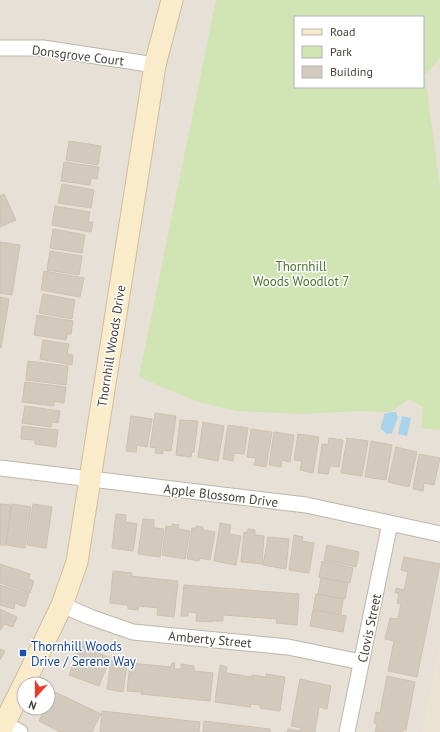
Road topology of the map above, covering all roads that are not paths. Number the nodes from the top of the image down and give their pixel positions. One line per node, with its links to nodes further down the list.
1 (172, 0): 3 (street, Thornhill Woods Drive)
2 (0, 48): 3 (street, Donsgrove Court)
3 (155, 65): 5 (street, Thornhill Woods Drive)
4 (0, 468): 5 (street, Apple Blossom Drive)
5 (90, 479): 6 (street, Apple Blossom Drive); 8 (street, Thornhill Woods Drive)
6 (390, 523): 7 (street, Apple Blossom Drive); 9 (street, Clovis Street)
7 (440, 534)
8 (62, 605): 9 (street, Amberty Street); 10 (street, Thornhill Woods Drive)
9 (362, 662): 13 (street, Clovis Street)
10 (28, 676)
11 (16, 703): 12 (street, Thornhill Woods Drive)
12 (6, 727)
13 (347, 732)

